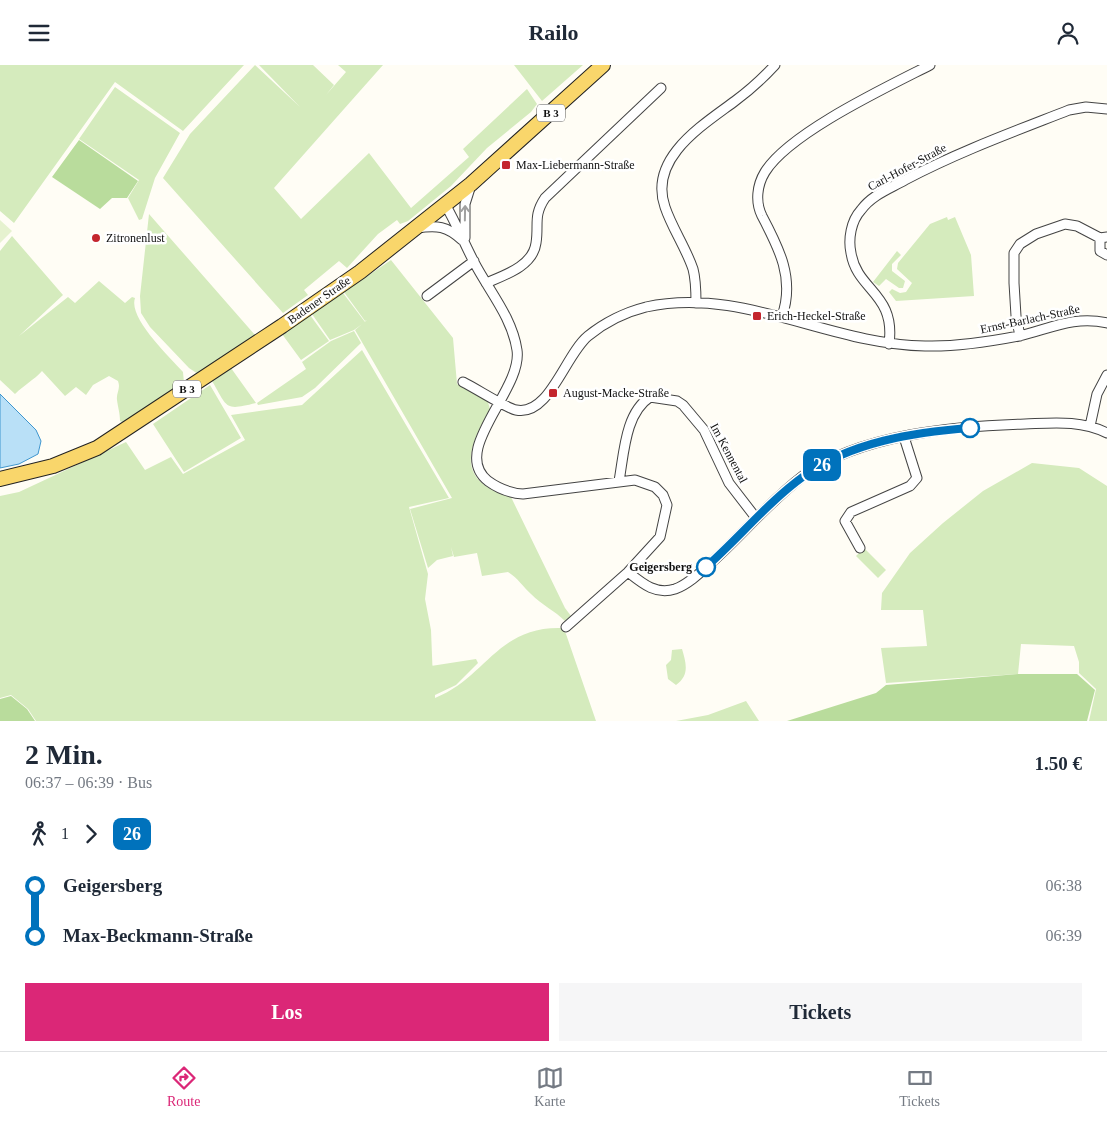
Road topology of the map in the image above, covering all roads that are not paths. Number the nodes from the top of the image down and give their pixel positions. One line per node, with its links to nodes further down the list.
1 (602, 65): 6 (main road, Badener Straße / B 3)
2 (775, 65): 15 (street)
3 (930, 65): 16 (street)
4 (661, 88): 13 (street)
5 (1107, 109): 19 (street, Carl-Hofer-Straße)
6 (471, 184): 7 (main road, Badener Straße / B 3); 10 (street, one-way to 6)
7 (445, 204): 8 (main road, Badener Straße / B 3); 10 (street)
8 (416, 228): 10 (street); 26 (main road, Badener Straße / B 3)
9 (1103, 237): 11 (street); 18 (street)
10 (466, 244): 12 (street)
11 (1107, 255)
12 (474, 261): 13 (street); 14 (street)
13 (486, 283): 22 (street)
14 (427, 296)
15 (696, 303): 16 (street, Ernst-Barlach-Straße); 22 (street, Ernst-Barlach-Straße)
16 (782, 316): 19 (street, Ernst-Barlach-Straße)
17 (1107, 323): 18 (street, Ernst-Barlach-Straße)
18 (1020, 336): 19 (street, Ernst-Barlach-Straße)
19 (889, 344)
20 (1107, 375): 23 (street)
21 (463, 383): 22 (street)
22 (501, 402): 27 (street)
23 (1090, 426): 24 (street); 25 (street)
24 (1107, 433)
25 (904, 437): 28 (street); 29 (street)
26 (0, 479)
27 (619, 481): 28 (street, Im Kennental); 30 (street)
28 (756, 519): 30 (street)
29 (860, 549)
30 (628, 572): 31 (street)
31 (566, 627)

